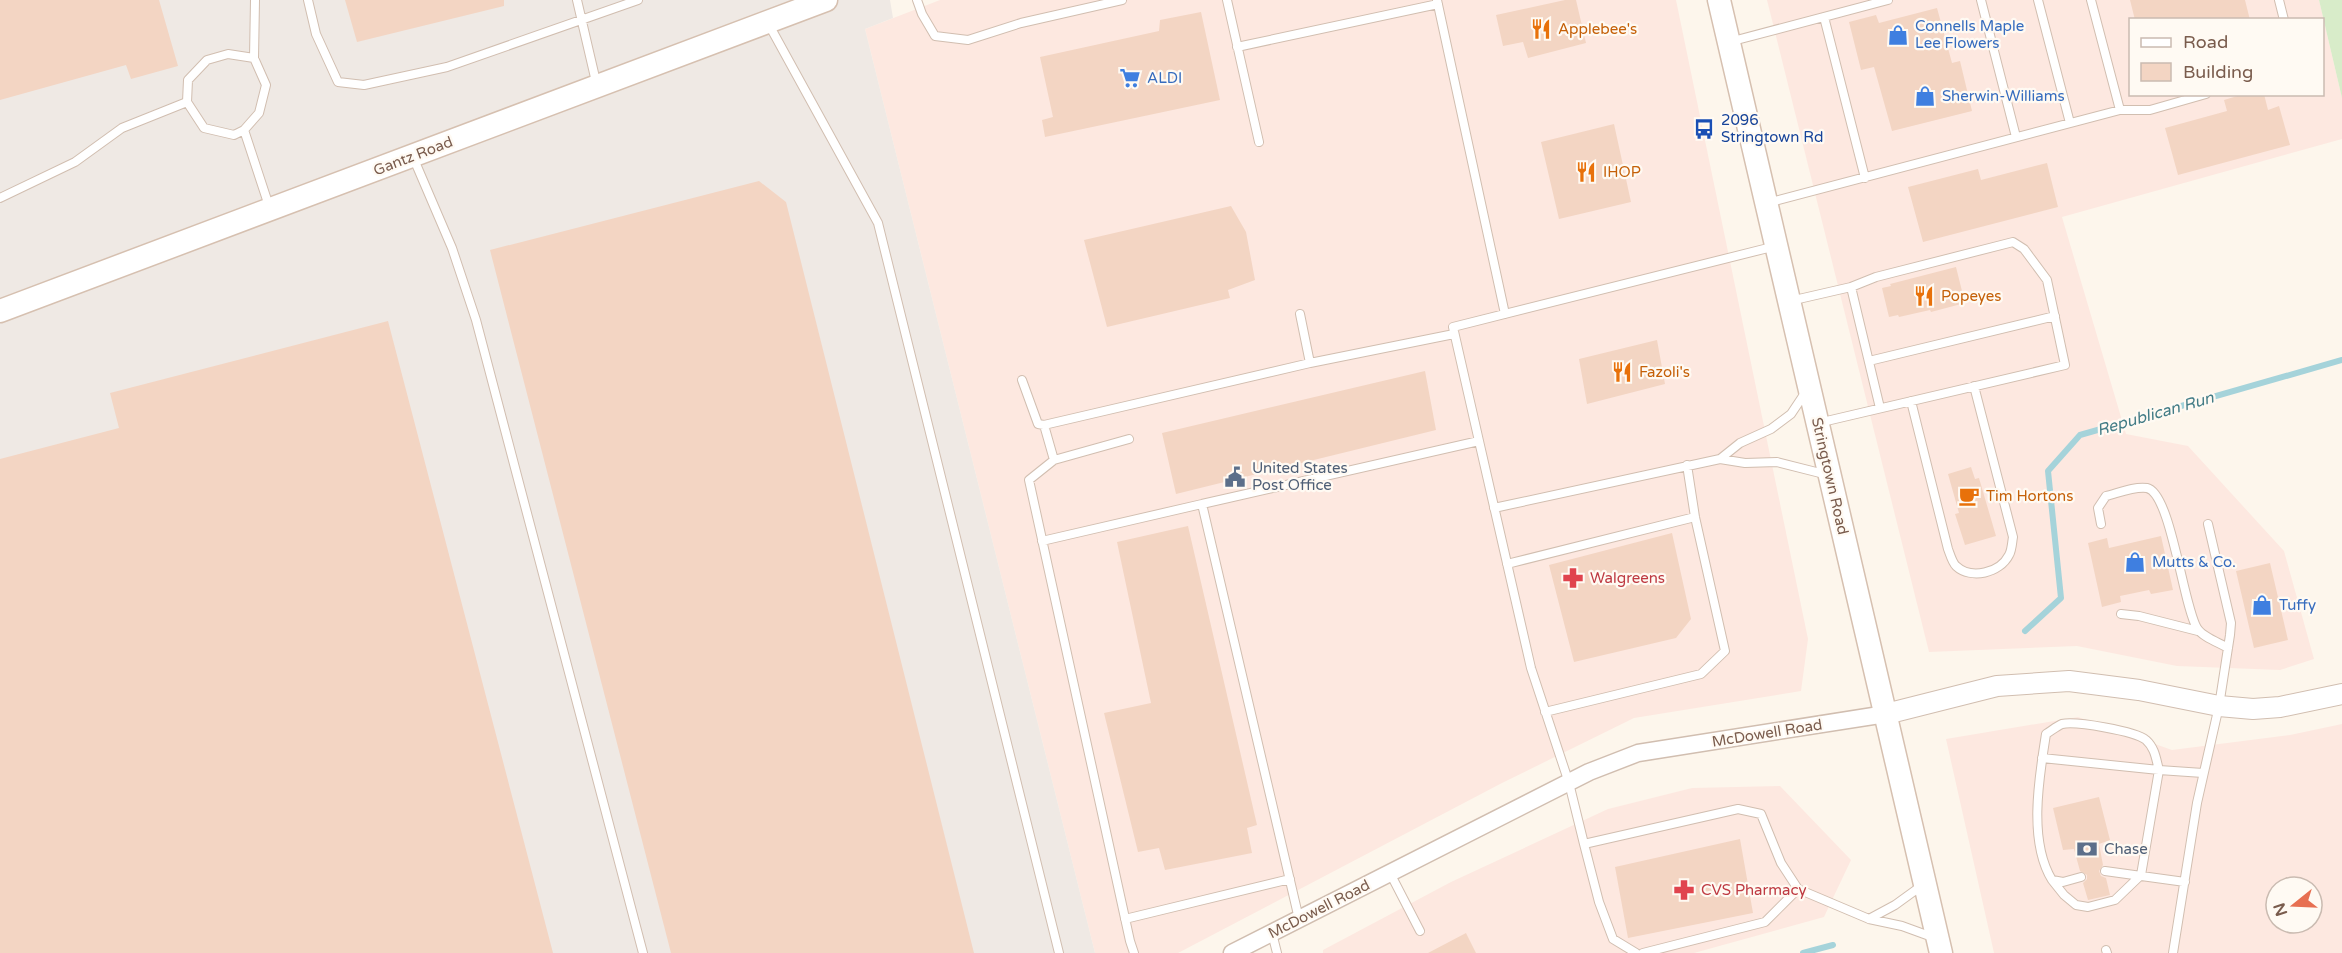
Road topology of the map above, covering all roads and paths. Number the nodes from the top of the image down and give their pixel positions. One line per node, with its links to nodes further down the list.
1 (255, 0): 22 (lane)
2 (308, 0): 18 (lane)
3 (577, 0): 18 (lane)
4 (638, 0): 18 (lane)
5 (826, 0): 19 (main road, Gantz Road)
6 (916, 0): 7 (lane)
7 (1122, 0)
8 (1227, 0): 21 (lane)
9 (1719, 0): 20 (main road, Stringtown Road)
10 (1888, 0): 16 (lane)
11 (1981, 0): 29 (lane)
12 (2038, 0): 27 (lane)
13 (2091, 0): 26 (lane)
14 (2279, 0): 17 (lane)
15 (1437, 2): 21 (lane); 41 (lane)
16 (1824, 17): 20 (lane); 32 (lane)
17 (2284, 18)
18 (582, 20): 23 (lane)
19 (768, 22): 23 (main road, Gantz Road); 94 (lane)
20 (1729, 42): 34 (main road, Stringtown Road)
21 (1237, 47): 30 (lane)
22 (254, 58): 25 (lane); 28 (lane)
23 (597, 87): 31 (main road, Gantz Road)
24 (2199, 96): 26 (lane)
25 (187, 102): 28 (lane); 33 (lane)
26 (2120, 110): 27 (lane)
27 (2070, 123): 29 (lane)
28 (244, 130): 35 (lane)
29 (2016, 137): 32 (lane)
30 (1258, 142)
31 (412, 156): 35 (main road, Gantz Road); 93 (lane)
32 (1864, 178): 34 (lane)
33 (0, 198)
34 (1767, 203): 36 (main road, Stringtown Road)
35 (270, 210): 39 (main road, Gantz Road)
36 (1777, 246): 38 (main road, Stringtown Road); 41 (lane)
37 (1851, 286): 38 (lane); 42 (lane); 44 (lane)
38 (1790, 301): 47 (main road, Stringtown Road)
39 (0, 311)
40 (1300, 314): 45 (lane)
41 (1505, 314): 43 (lane)
42 (2055, 316): 44 (lane); 48 (lane)
43 (1454, 334): 45 (lane); 54 (lane)
44 (1869, 361): 50 (lane)
45 (1310, 363): 52 (lane)
46 (1022, 380): 52 (lane)
47 (1809, 386): 51 (main road, Stringtown Road); 55 (lane)
48 (1974, 386): 49 (lane); 49 (lane)
49 (1911, 401): 50 (lane)
50 (1880, 408): 51 (lane)
51 (1818, 423): 58 (main road, Stringtown Road)
52 (1044, 425): 56 (lane)
53 (1129, 439): 56 (lane)
54 (1479, 441): 59 (lane); 60 (lane)
55 (1720, 459): 57 (lane); 58 (lane)
56 (1054, 460): 64 (lane)
57 (1687, 465): 60 (lane); 61 (lane)
58 (1831, 476): 72 (main road, Stringtown Road)
59 (1202, 504): 64 (lane); 82 (lane)
60 (1494, 508): 65 (lane)
61 (1695, 517): 65 (lane); 71 (lane)
62 (2101, 524): 67 (lane)
63 (2208, 524): 68 (lane)
64 (1042, 541): 87 (lane)
65 (1507, 564): 71 (lane)
66 (2121, 614): 67 (lane)
67 (2198, 631): 68 (lane)
68 (2228, 648): 70 (lane)
69 (2342, 694): 70 (street, McDowell Road)
70 (2219, 706): 72 (street, McDowell Road); 75 (lane)
71 (1545, 712): 76 (lane)
72 (1886, 714): 76 (street, McDowell Road); 85 (main road, Stringtown Road)
73 (2042, 758): 74 (lane); 74 (lane); 83 (lane)
74 (2159, 770): 75 (lane); 80 (lane)
75 (2203, 773): 84 (lane)
76 (1569, 783): 77 (lane); 79 (street, McDowell Road)
77 (1584, 844): 86 (lane); 98 (lane)
78 (2105, 871): 80 (lane)
79 (1390, 873): 88 (street, McDowell Road); 90 (lane)
80 (2141, 875): 83 (lane); 84 (lane)
81 (2081, 877): 83 (lane)
82 (1290, 879): 87 (lane); 88 (lane)
83 (2052, 880)
84 (2184, 882): 100 (lane)
85 (1925, 883): 89 (lane); 92 (main road, Stringtown Road)
86 (1798, 890): 89 (lane); 99 (lane)
87 (1125, 919): 95 (lane)
88 (1299, 919): 91 (street, McDowell Road)
89 (1869, 919): 92 (lane)
90 (1420, 931)
91 (1272, 933): 96 (street, McDowell Road); 97 (lane)
92 (1940, 946)
93 (643, 953)
94 (1059, 953)
95 (1134, 953)
96 (1232, 953)
97 (1277, 953)
98 (1636, 953)
99 (1643, 953)
100 (2173, 953)

